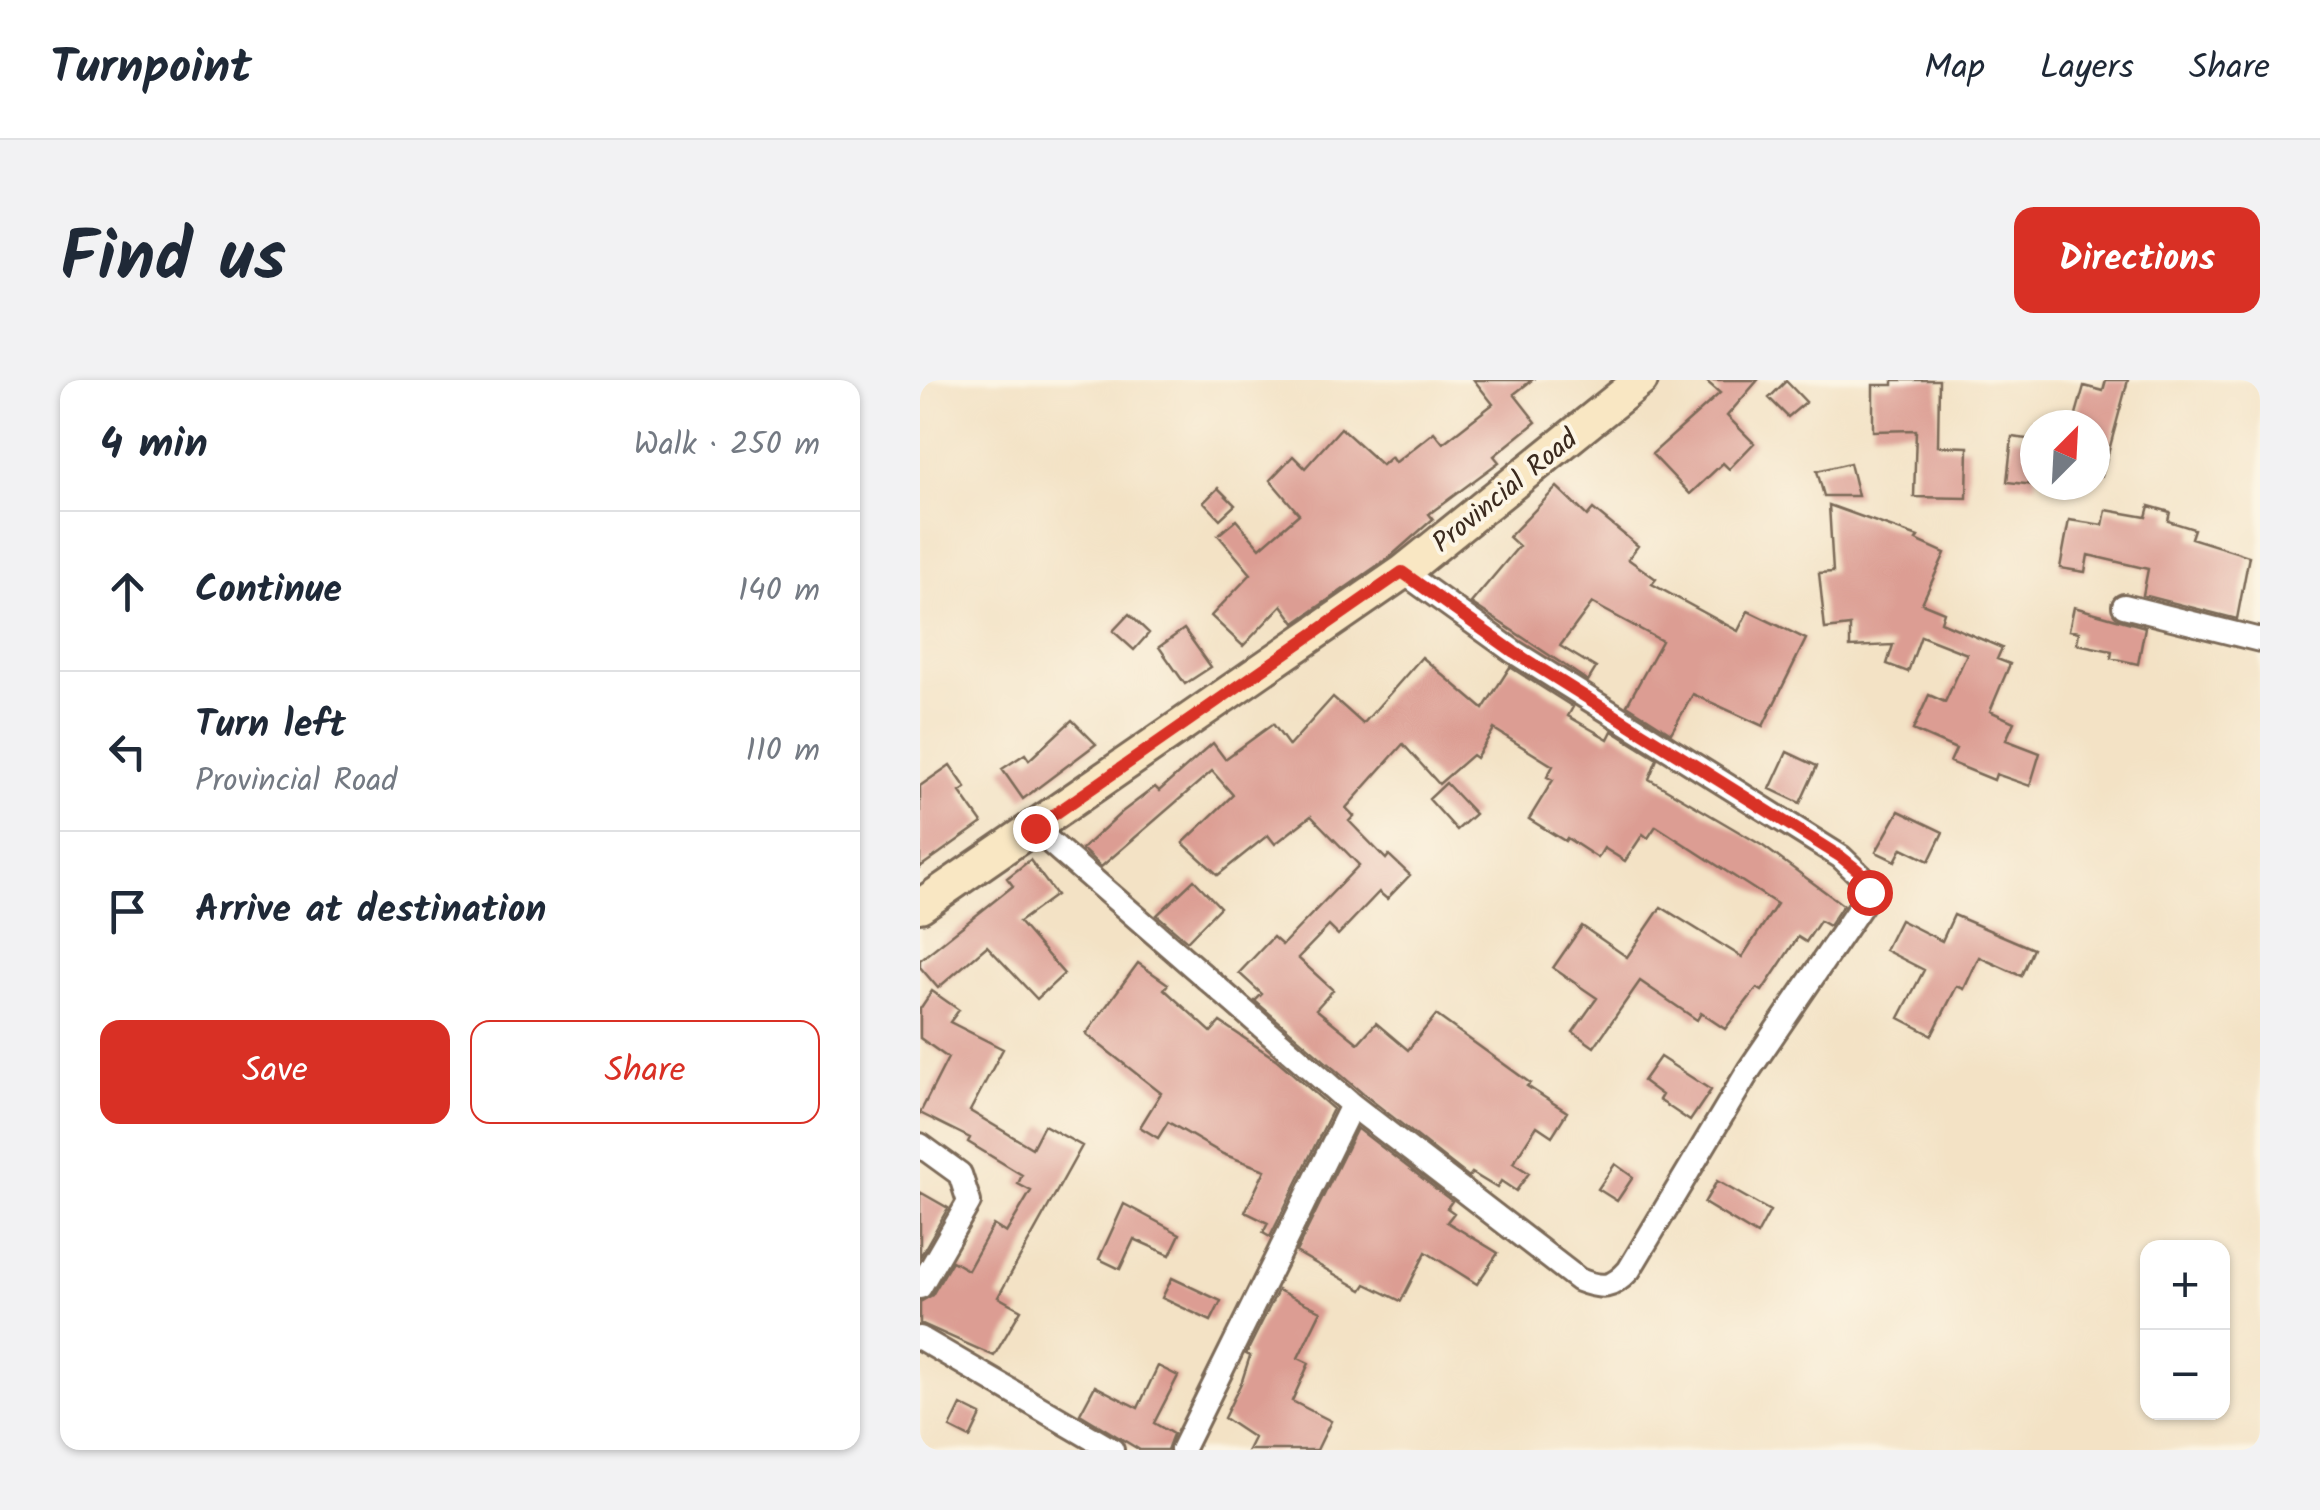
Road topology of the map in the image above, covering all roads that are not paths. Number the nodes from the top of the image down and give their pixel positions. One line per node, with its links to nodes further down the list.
1 (1641, 380): 2 (main road, Provincial Road)
2 (1402, 572): 5 (main road, Provincial Road); 7 (street)
3 (2124, 606): 4 (street)
4 (2260, 640)
5 (1035, 828): 6 (main road, Provincial Road); 7 (street)
6 (920, 906)
7 (1352, 1105): 12 (street)
8 (920, 1146): 9 (street)
9 (920, 1287)
10 (920, 1338): 11 (street)
11 (1112, 1450)
12 (1182, 1450)

